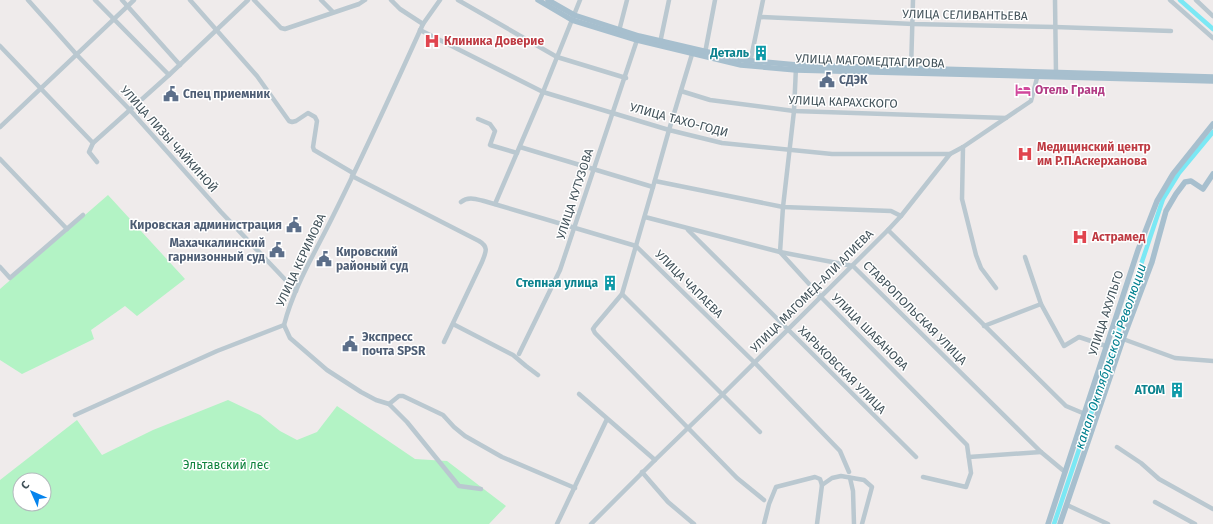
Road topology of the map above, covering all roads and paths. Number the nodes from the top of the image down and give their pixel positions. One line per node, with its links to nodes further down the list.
1 (28, 0): 43 (street, УЛИЦА ЛИЗЫ ЧАЙКИНОЙ)
2 (95, 0): 29 (street)
3 (122, 0): 24 (street)
4 (134, 0): 24 (street)
5 (190, 0): 35 (street)
6 (248, 0): 35 (street)
7 (254, 0): 25 (street)
8 (321, 0): 25 (street)
9 (365, 0): 25 (street)
10 (391, 0): 30 (street)
11 (440, 0): 30 (street, УЛИЦА КЕРИМОВА)
12 (458, 0): 44 (street)
13 (538, 0): 27 (main road, УЛИЦА МАГОМЕДТАГИРОВА)
14 (548, 0): 27 (main road, УЛИЦА МАГОМЕДТАГИРОВА)
15 (580, 0): 27 (street)
16 (627, 0): 36 (street)
17 (669, 0): 39 (street)
18 (715, 0): 42 (street)
19 (763, 0): 28 (street)
20 (913, 0): 31 (street)
21 (1055, 0): 32 (street)
22 (1170, 0): 38 (street)
23 (1196, 0): 26 (street)
24 (128, 7): 29 (street); 45 (street)
25 (333, 12)
26 (1213, 16)
27 (573, 17): 36 (main road, УЛИЦА МАГОМЕДТАГИРОВА); 44 (street)
28 (760, 17): 31 (street, УЛИЦА СЕЛИВАНТЬЕВА); 46 (street)
29 (113, 19): 43 (street); 49 (street)
30 (423, 24): 33 (street, УЛИЦА КЕРИМОВА)
31 (913, 24): 32 (street, УЛИЦА СЕЛИВАНТЬЕВА); 48 (street)
32 (1055, 27): 34 (street, УЛИЦА СЕЛИВАНТЬЕВА); 51 (street)
33 (420, 30): 57 (street, УЛИЦА ТАХО-ГОДИ); 75 (street, УЛИЦА КЕРИМОВА)
34 (1171, 30)
35 (216, 31): 45 (street); 75 (street)
36 (618, 32): 37 (main road, УЛИЦА МАГОМЕДТАГИРОВА)
37 (638, 38): 39 (main road, УЛИЦА МАГОМЕДТАГИРОВА); 53 (street, УЛИЦА КУТУЗОВА)
38 (1213, 38)
39 (660, 43): 41 (main road, УЛИЦА МАГОМЕДТАГИРОВА)
40 (0, 46): 55 (street)
41 (693, 51): 42 (main road, УЛИЦА МАГОМЕДТАГИРОВА); 56 (street)
42 (705, 54): 46 (main road, УЛИЦА МАГОМЕДТАГИРОВА)
43 (77, 55): 55 (street); 58 (street, УЛИЦА ЛИЗЫ ЧАЙКИНОЙ)
44 (557, 57): 53 (street); 57 (street)
45 (180, 64): 49 (street)
46 (750, 64): 47 (main road, УЛИЦА МАГОМЕДТАГИРОВА)
47 (796, 68): 48 (main road, УЛИЦА МАГОМЕДТАГИРОВА); 59 (street)
48 (911, 70): 50 (main road, УЛИЦА МАГОМЕДТАГИРОВА)
49 (169, 75): 58 (street)
50 (1038, 75): 51 (main road, УЛИЦА МАГОМЕДТАГИРОВА); 62 (street, УЛИЦА МАГОМЕД-АЛИ АЛИЕВА)
51 (1055, 76): 52 (main road, УЛИЦА МАГОМЕДТАГИРОВА); 54 (main road, УЛИЦА МАГОМЕДТАГИРОВА)
52 (1213, 77)
53 (626, 78): 60 (street, УЛИЦА КУТУЗОВА)
54 (1213, 81)
55 (41, 90): 64 (street); 66 (street)
56 (681, 91): 59 (street, УЛИЦА КАРАХСКОГО); 65 (street)
57 (544, 92): 60 (street, УЛИЦА ТАХО-ГОДИ); 67 (street)
58 (130, 110): 66 (street); 95 (street, УЛИЦА ЛИЗЫ ЧАЙКИНОЙ)
59 (794, 111): 62 (street, УЛИЦА КАРАХСКОГО); 69 (street)
60 (613, 112): 65 (street, УЛИЦА ТАХО-ГОДИ); 74 (street, УЛИЦА КУТУЗОВА)
61 (478, 118): 70 (street)
62 (1006, 118): 68 (street, УЛИЦА МАГОМЕД-АЛИ АЛИЕВА)
63 (1213, 124): 105 (main road, УЛИЦА АХУЛЬГО)
64 (0, 127)
65 (669, 130): 69 (street, УЛИЦА ТАХО-ГОДИ); 77 (street)
66 (93, 143): 73 (street)
67 (520, 147): 70 (street); 74 (street)
68 (963, 147): 71 (street, УЛИЦА МАГОМЕД-АЛИ АЛИЕВА); 94 (street)
69 (789, 150): 71 (street, УЛИЦА ТАХО-ГОДИ); 81 (street)
70 (517, 153): 80 (street)
71 (950, 154): 83 (street, УЛИЦА МАГОМЕД-АЛИ АЛИЕВА)
72 (0, 159): 87 (street)
73 (97, 162)
74 (593, 169): 78 (street); 85 (street, УЛИЦА КУТУЗОВА)
75 (353, 174): 95 (street, УЛИЦА КЕРИМОВА); 99 (street)
76 (1213, 174): 103 (main road)
77 (655, 181): 78 (street); 81 (street)
78 (653, 187): 84 (street)
79 (461, 202): 80 (street, УЛИЦА ЧАПАЕВА)
80 (495, 204): 85 (street, УЛИЦА ЧАПАЕВА)
81 (783, 207): 83 (street); 90 (street)
82 (83, 215): 87 (street)
83 (901, 216): 88 (street, УЛИЦА МАГОМЕД-АЛИ АЛИЕВА)
84 (645, 217): 86 (street, СТАВРОПОЛЬСКАЯ УЛИЦА); 89 (street)
85 (574, 228): 89 (street, УЛИЦА ЧАПАЕВА); 106 (street, УЛИЦА КУТУЗОВА)
86 (687, 229): 90 (street, СТАВРОПОЛЬСКАЯ УЛИЦА); 102 (street, ХАРЬКОВСКАЯ УЛИЦА)
87 (67, 230): 93 (street)
88 (888, 230): 92 (street, УЛИЦА МАГОМЕД-АЛИ АЛИЕВА); 101 (street)
89 (636, 246): 96 (street); 108 (street, УЛИЦА ЧАПАЕВА)
90 (780, 252): 92 (street, СТАВРОПОЛЬСКАЯ УЛИЦА); 97 (street, УЛИЦА ШАБАНОВА)
91 (1025, 257): 98 (street)
92 (853, 266): 97 (street, УЛИЦА МАГОМЕД-АЛИ АЛИЕВА); 119 (street, СТАВРОПОЛЬСКАЯ УЛИЦА)
93 (0, 267)
94 (996, 288)
95 (296, 291): 100 (street, УЛИЦА КЕРИМОВА)
96 (622, 294): 111 (street); 116 (street)
97 (821, 297): 102 (street, УЛИЦА МАГОМЕД-АЛИ АЛИЕВА); 121 (street, УЛИЦА ШАБАНОВА)
98 (1041, 304): 101 (street); 105 (street)
99 (452, 324): 104 (street); 109 (street)
100 (284, 325): 112 (street); 114 (street, УЛИЦА КЕРИМОВА)
101 (984, 326): 113 (street)
102 (787, 330): 108 (street, УЛИЦА МАГОМЕД-АЛИ АЛИЕВА); 120 (street, ХАРЬКОВСКАЯ УЛИЦА)
103 (1123, 339): 107 (street); 132 (main road)
104 (444, 342)
105 (1106, 346): 113 (main road, УЛИЦА АХУЛЬГО)
106 (519, 354)
107 (1213, 361)
108 (754, 362): 111 (street, УЛИЦА МАГОМЕД-АЛИ АЛИЕВА); 125 (street, УЛИЦА ЧАПАЕВА)
109 (538, 375)
110 (579, 394): 115 (street)
111 (722, 395): 116 (street, УЛИЦА МАГОМЕД-АЛИ АЛИЕВА); 117 (street)
112 (389, 404): 128 (street); 129 (street)
113 (1084, 414): 124 (main road, УЛИЦА АХУЛЬГО)
114 (75, 415)
115 (607, 419): 122 (street); 128 (street)
116 (688, 428): 122 (street, УЛИЦА МАГОМЕД-АЛИ АЛИЕВА); 130 (street)
117 (760, 432)
118 (1116, 447): 133 (street)
119 (1040, 452): 121 (street); 124 (street, СТАВРОПОЛЬСКАЯ УЛИЦА)
120 (916, 457)
121 (969, 457): 126 (street, УЛИЦА ШАБАНОВА)
122 (655, 460): 123 (street, УЛИЦА МАГОМЕД-АЛИ АЛИЕВА)
123 (642, 472): 135 (street, УЛИЦА МАГОМЕД-АЛИ АЛИЕВА); 136 (street)
124 (1065, 472): 141 (main road, УЛИЦА АХУЛЬГО)
125 (850, 475): 127 (street); 139 (street, УЛИЦА ЧАПАЕВА); 140 (street)
126 (923, 477)
127 (822, 485): 137 (street); 138 (street)
128 (575, 488): 134 (street)
129 (481, 489)
130 (764, 500)
131 (1155, 502): 144 (street)
132 (1067, 505): 142 (main road); 143 (street)
133 (1213, 509)
134 (557, 524)
135 (591, 524)
136 (694, 524)
137 (764, 524)
138 (817, 524)
139 (854, 524)
140 (862, 524)
141 (1048, 524)
142 (1060, 524)
143 (1108, 524)
144 (1195, 524)

